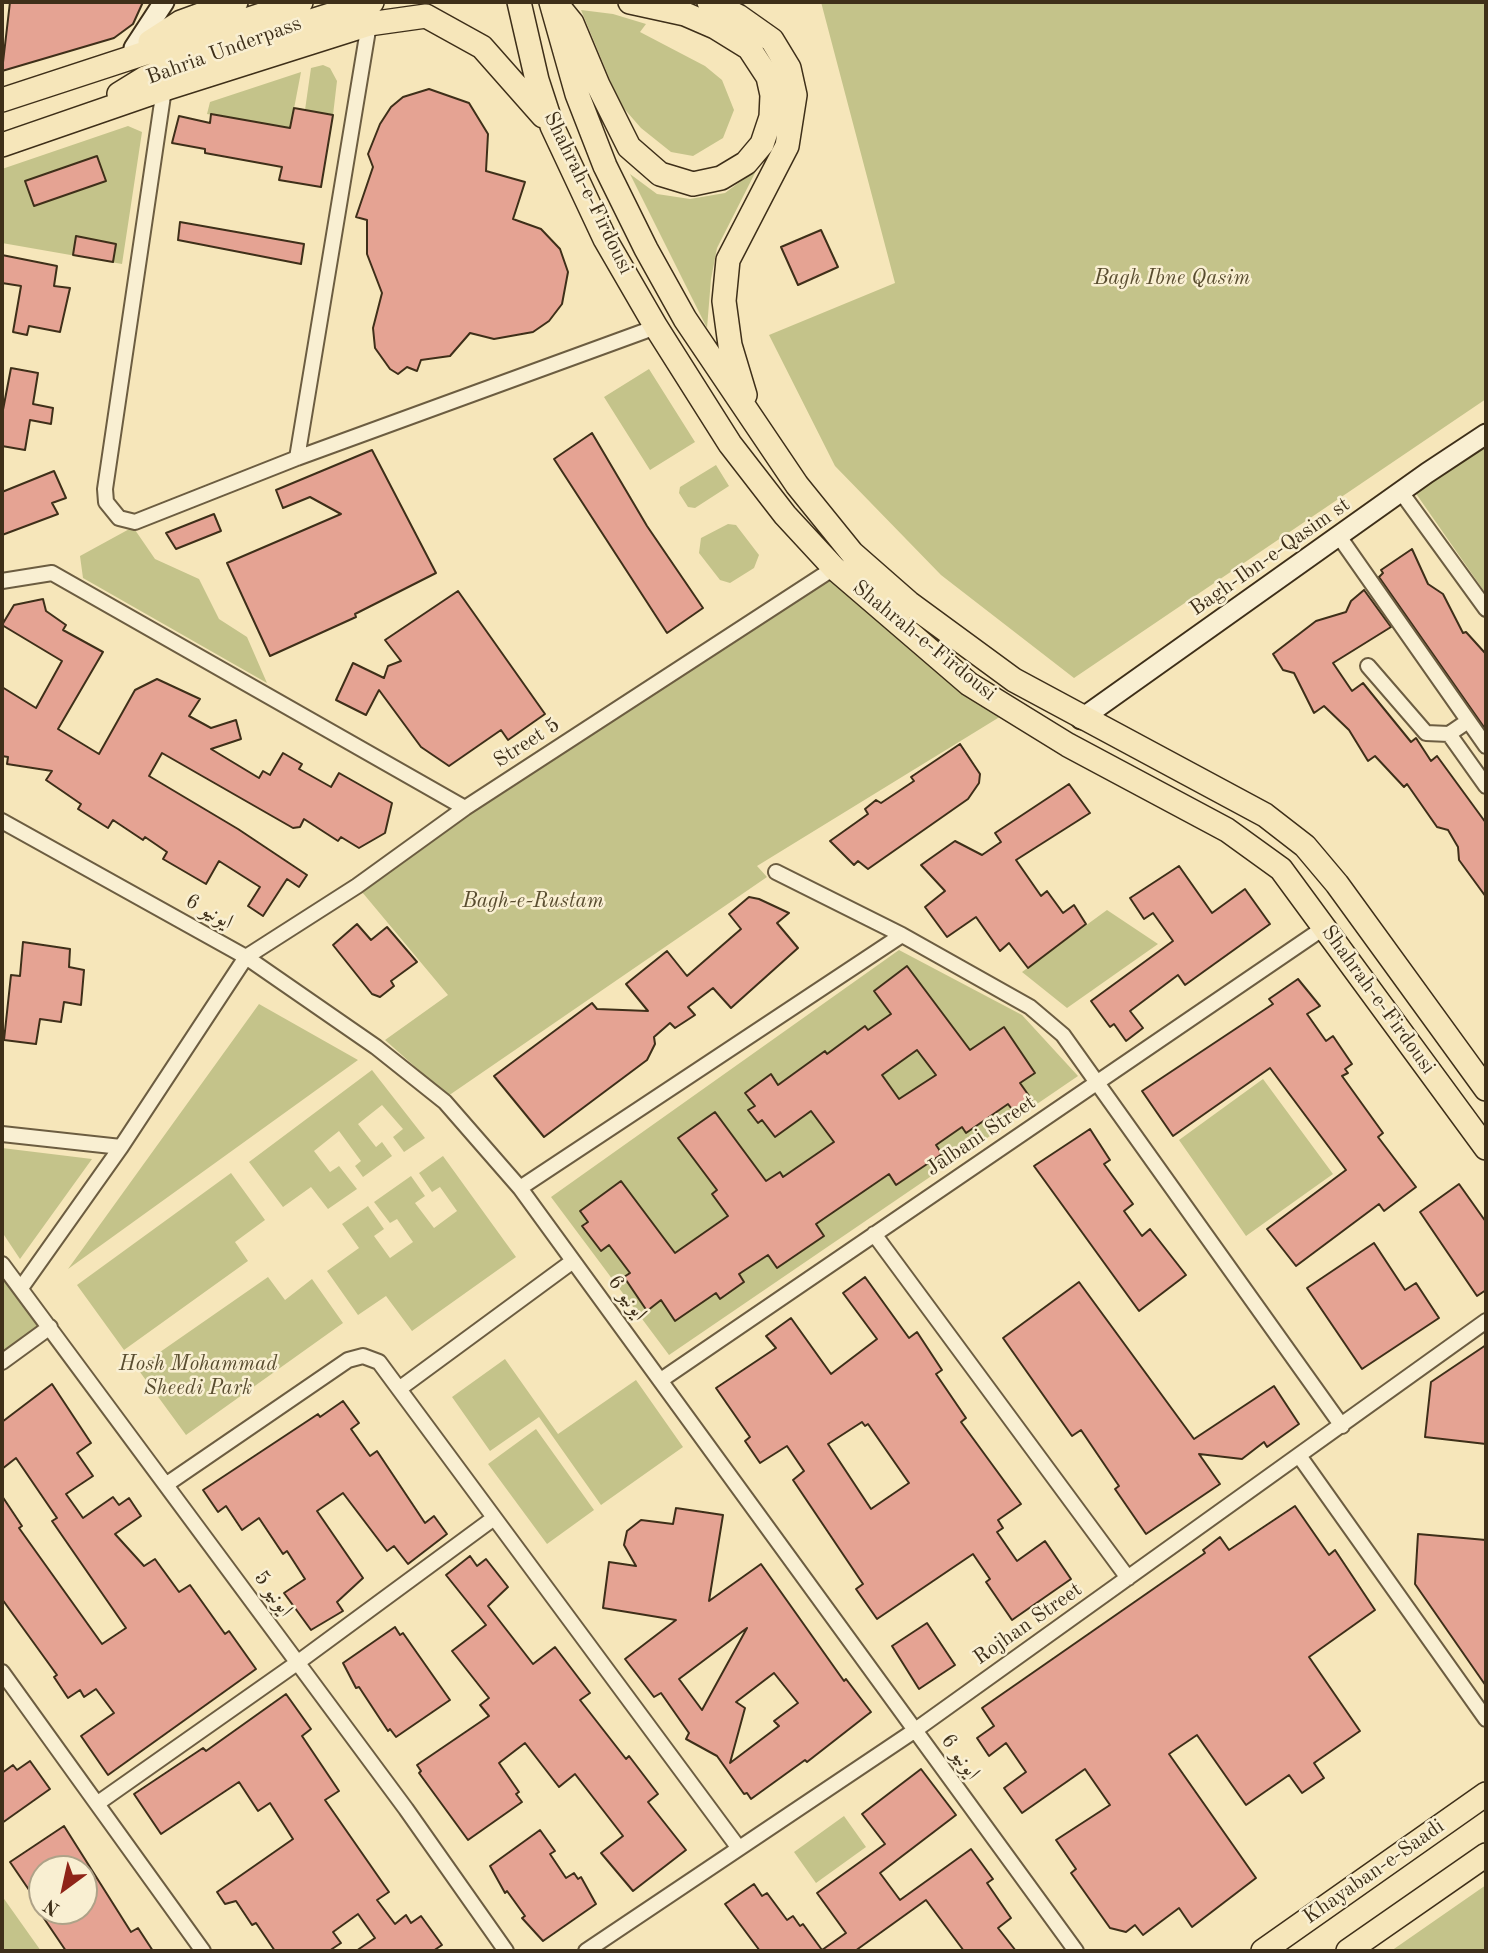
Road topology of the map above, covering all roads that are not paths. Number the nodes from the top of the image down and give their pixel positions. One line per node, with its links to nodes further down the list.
1 (164, 2): 12 (street)
2 (236, 2): 12 (main road)
3 (302, 2): 12 (main road, Bahria Underpass)
4 (506, 2): 11 (street)
5 (519, 2): 11 (main road, Shahrah-e-Firdousi)
6 (553, 2): 7 (main road); 19 (main road, Shahrah-e-Firdousi)
7 (630, 2)
8 (709, 2): 19 (main road)
9 (431, 9): 10 (main road); 16 (main road)
10 (370, 13): 13 (main road); 15 (main road, Bahria Underpass); 21 (street)
11 (528, 38): 16 (main road, Shahrah-e-Firdousi)
12 (124, 60): 14 (main road, Bahria Underpass)
13 (164, 89): 15 (main road); 21 (street)
14 (2, 100)
15 (83, 116): 17 (main road)
16 (552, 126): 18 (main road, Shahrah-e-Firdousi)
17 (2, 145)
18 (656, 327): 21 (street); 24 (main road, Shahrah-e-Firdousi)
19 (751, 415): 28 (main road, Shahrah-e-Firdousi)
20 (1486, 434): 22 (street, Bagh-Ibn-e-Qasim st)
21 (298, 458)
22 (1401, 492): 23 (street, Bagh-Ibn-e-Qasim st); 26 (street)
23 (1338, 535): 28 (street, Bagh-Ibn-e-Qasim st); 29 (street)
24 (834, 568): 33 (street, Street 5); 36 (main road, Shahrah-e-Firdousi)
25 (2, 580): 33 (street)
26 (1486, 609)
27 (1368, 666): 30 (street)
28 (1081, 719): 40 (main road, Shahrah-e-Firdousi)
29 (1468, 721): 30 (street); 31 (street)
30 (1450, 734): 32 (street)
31 (1486, 746)
32 (1486, 786)
33 (466, 808): 38 (street, Street 5)
34 (2, 821): 38 (street, ایونیو 6)
35 (776, 872): 37 (street)
36 (1325, 927): 39 (street, Jalbani Street); 42 (main road, Shahrah-e-Firdousi)
37 (902, 934): 39 (street); 44 (street)
38 (246, 957): 43 (street); 44 (street, ایونیو 6)
39 (1098, 1082): 45 (street, Jalbani Street); 54 (street)
40 (1486, 1089)
41 (2, 1134): 43 (street)
42 (1484, 1139)
43 (121, 1147): 48 (street)
44 (520, 1188): 46 (street, ایونیو 6)
45 (874, 1234): 52 (street, Jalbani Street); 58 (street)
46 (573, 1261): 52 (street, ایونیو 6); 53 (street)
47 (2, 1264): 48 (street, ایونیو 5)
48 (21, 1288): 50 (street, ایونیو 5)
49 (1486, 1321): 54 (street, Rojhan Street)
50 (50, 1327): 51 (street); 56 (street, ایونیو 5)
51 (2, 1362)
52 (661, 1380): 62 (street, ایونیو 6)
53 (399, 1389): 56 (street); 57 (street)
54 (1342, 1426): 55 (street, Rojhan Street)
55 (1300, 1457): 58 (street, Rojhan Street); 61 (street)
56 (167, 1485): 59 (street, ایونیو 5)
57 (494, 1518): 59 (street); 65 (street)
58 (1128, 1578): 62 (street, Rojhan Street)
59 (297, 1663): 64 (street); 68 (street, ایونیو 5)
60 (2, 1672): 64 (street)
61 (1486, 1719)
62 (914, 1731): 65 (street, Rojhan Street); 70 (street, ایونیو 6)
63 (1486, 1794): 71 (main road, Khayaban-e-Saadi)
64 (98, 1803): 67 (street)
65 (738, 1847): 69 (street, Rojhan Street)
66 (1486, 1855): 72 (main road)
67 (203, 1951)
68 (506, 1951)
69 (586, 1951)
70 (1076, 1951)
71 (1263, 1951)
72 (1348, 1951)

